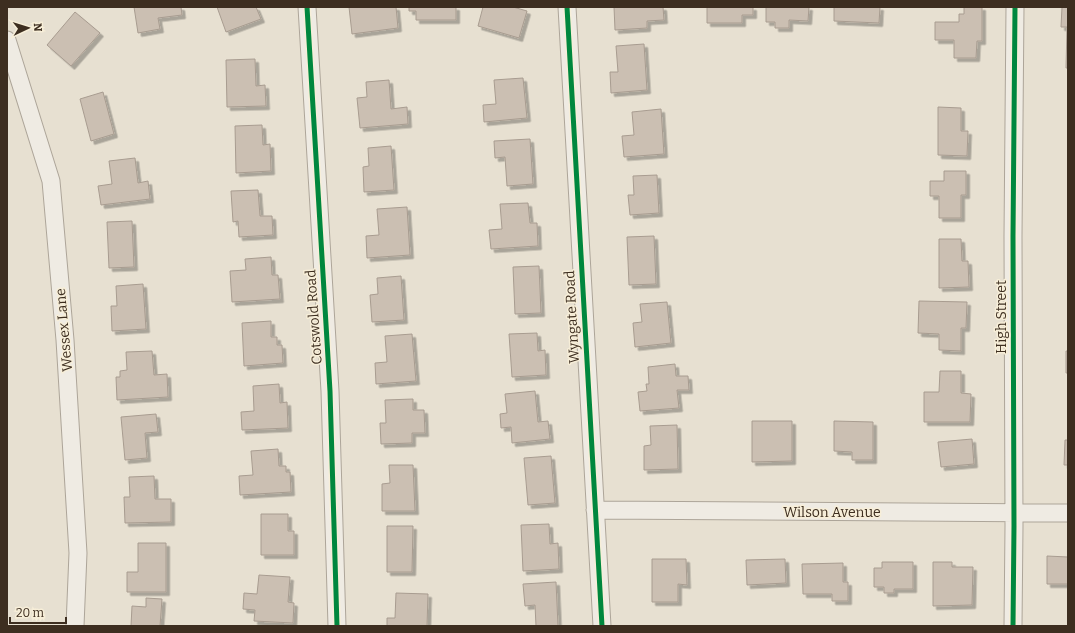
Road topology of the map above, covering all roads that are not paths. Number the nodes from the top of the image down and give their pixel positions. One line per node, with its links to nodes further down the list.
1 (306, 7): 9 (street, Cotswold Road)
2 (567, 7): 5 (street, Wyngate Road)
3 (1015, 7): 6 (street, High Street)
4 (7, 40): 8 (street, Wessex Lane)
5 (595, 510): 6 (street, Wilson Avenue); 10 (street, Wyngate Road)
6 (1014, 512): 7 (street, Wilson Avenue); 11 (street, High Street)
7 (1068, 513)
8 (74, 626)
9 (337, 626)
10 (602, 626)
11 (1013, 626)

